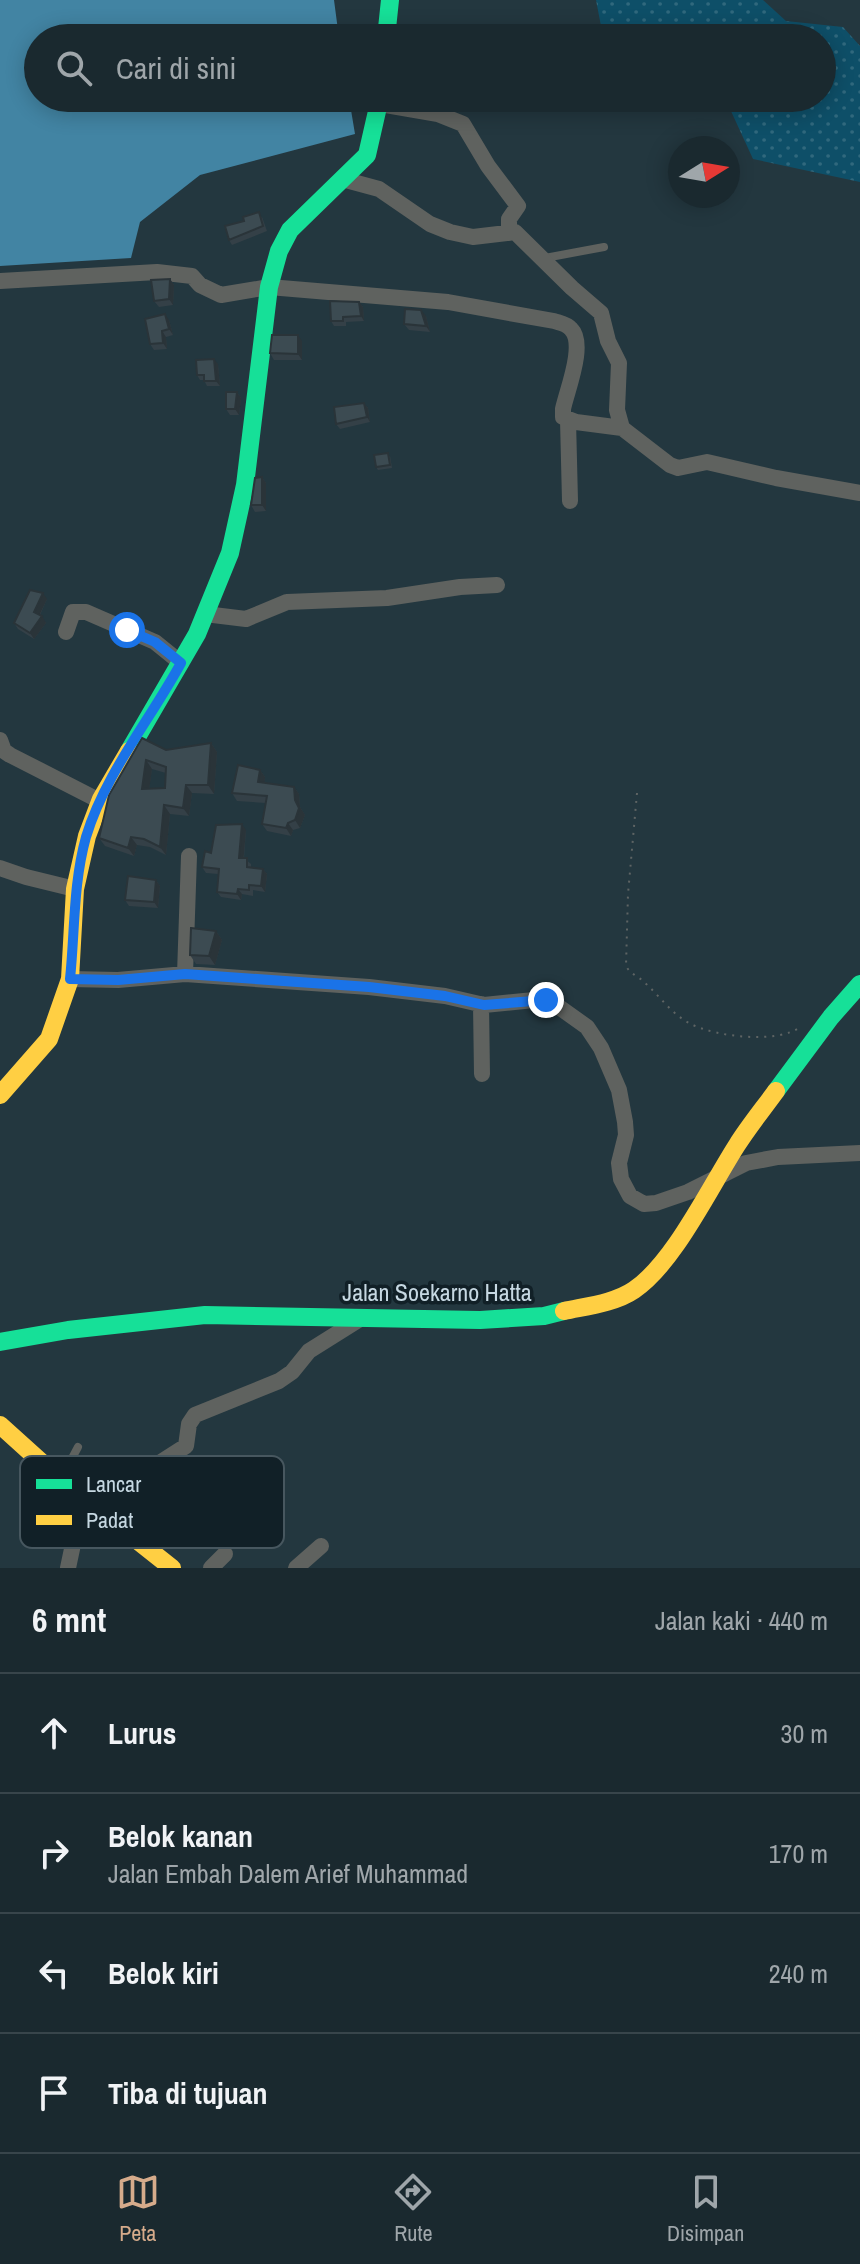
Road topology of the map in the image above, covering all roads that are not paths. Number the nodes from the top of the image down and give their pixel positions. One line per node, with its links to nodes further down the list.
1 (390, 0): 2 (street)
2 (387, 24)
3 (378, 112): 5 (street)
4 (429, 112): 6 (street)
5 (342, 179): 6 (street); 10 (street)
6 (509, 233): 8 (street)
7 (604, 247): 8 (lane)
8 (544, 259): 12 (street)
9 (0, 281): 10 (street)
10 (269, 287): 11 (street); 16 (street)
11 (568, 420): 12 (street); 14 (street)
12 (622, 428): 13 (street)
13 (860, 493)
14 (570, 501)
15 (497, 585): 16 (street)
16 (205, 614): 18 (street)
17 (66, 632): 18 (street)
18 (181, 663): 20 (street)
19 (0, 740): 20 (street)
20 (100, 801): 23 (street)
21 (189, 856): 24 (street)
22 (0, 868): 23 (street)
23 (75, 889): 25 (street)
24 (185, 974): 25 (street); 27 (street)
25 (70, 979): 29 (street)
26 (860, 984): 31 (street, Jalan Soekarno Hatta)
27 (481, 1004): 28 (street); 31 (street)
28 (482, 1074)
29 (0, 1095)
30 (860, 1153): 31 (street)
31 (717, 1176): 32 (street, Jalan Soekarno Hatta)
32 (361, 1318): 33 (street, Jalan Soekarno Hatta); 38 (street)
33 (0, 1342)
34 (0, 1425): 36 (street)
35 (78, 1447): 37 (lane)
36 (34, 1456)
37 (73, 1456)
38 (170, 1456)
39 (321, 1546): 46 (street)
40 (72, 1548): 43 (street)
41 (147, 1548): 44 (street)
42 (225, 1554): 45 (street)
43 (68, 1568)
44 (172, 1568)
45 (211, 1568)
46 (296, 1568)

